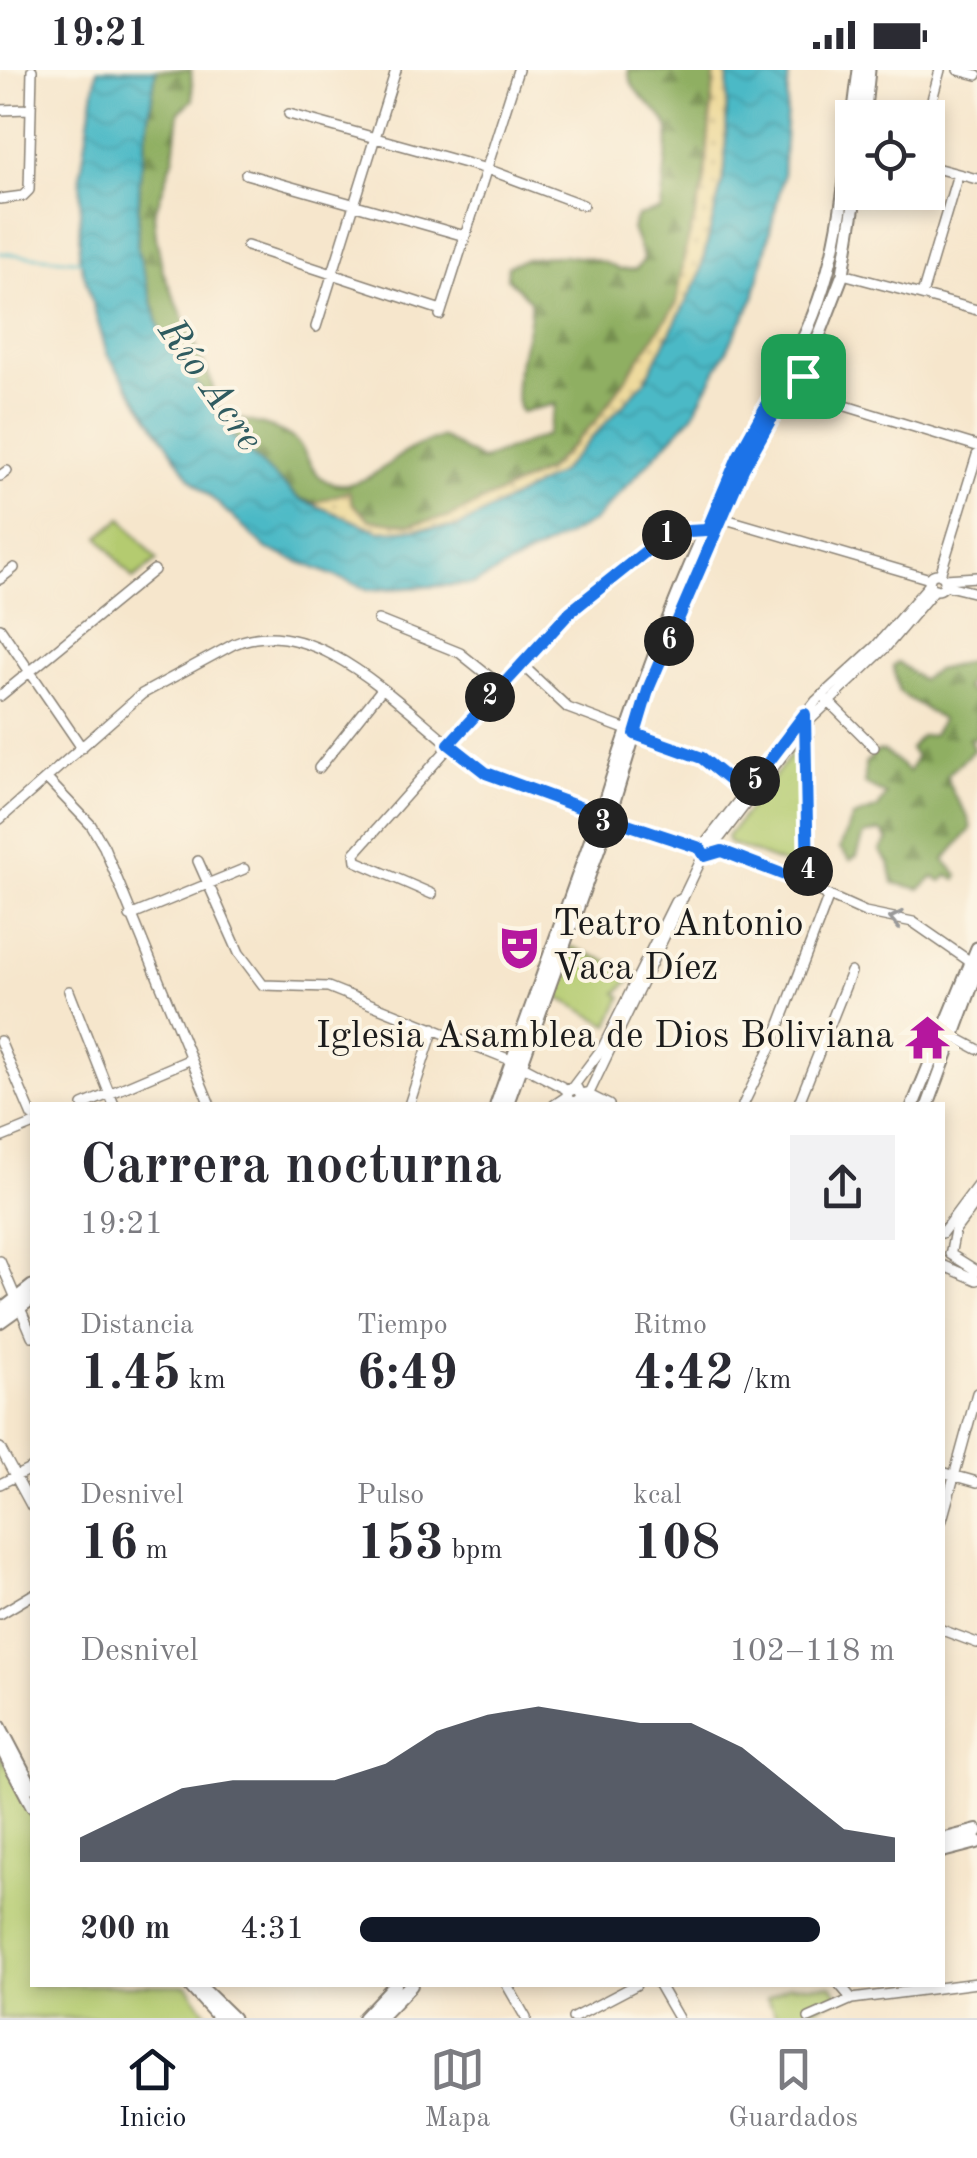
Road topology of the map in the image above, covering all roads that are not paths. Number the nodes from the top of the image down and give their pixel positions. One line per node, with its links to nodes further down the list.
1 (32, 70): 12 (street)
2 (395, 70): 15 (street)
3 (518, 70): 16 (street)
4 (859, 70): 9 (main road)
5 (869, 70): 10 (main road)
6 (940, 70): 11 (street)
7 (958, 70): 8 (street)
8 (977, 75)
9 (855, 100)
10 (866, 100)
11 (932, 100)
12 (28, 108): 13 (street); 21 (street)
13 (0, 110)
14 (290, 114): 15 (street)
15 (375, 138): 16 (street); 22 (street)
16 (487, 169): 23 (street); 26 (street)
17 (945, 171): 19 (street)
18 (246, 174): 22 (street)
19 (958, 174): 20 (street); 30 (street)
20 (977, 179)
21 (0, 198)
22 (354, 204): 26 (street); 28 (street)
23 (583, 205)
24 (842, 210): 33 (main road)
25 (853, 210): 29 (main road)
26 (465, 236): 28 (street)
27 (247, 246): 28 (street)
28 (334, 271): 32 (street)
29 (844, 274): 30 (street); 33 (main road)
30 (922, 295): 31 (street)
31 (977, 310)
32 (316, 326)
33 (794, 381): 34 (street); 34 (street); 37 (main road); 38 (main road)
34 (823, 398): 35 (street)
35 (977, 446)
36 (977, 454): 43 (street)
37 (722, 518): 43 (street); 54 (main road)
38 (707, 530): 47 (street); 54 (main road)
39 (14, 568): 42 (street)
40 (154, 570): 48 (street)
41 (977, 578): 43 (street)
42 (0, 579)
43 (937, 582): 44 (street); 52 (street); 53 (street)
44 (977, 593)
45 (378, 620): 49 (street)
46 (0, 628): 48 (street)
47 (520, 663): 49 (street); 54 (street)
48 (31, 670): 51 (street); 57 (street)
49 (500, 685): 55 (street)
50 (382, 688): 55 (street); 57 (street); 58 (street)
51 (0, 696)
52 (828, 700): 53 (street); 56 (street)
53 (806, 718): 60 (street); 63 (street); 66 (street)
54 (631, 732): 60 (street); 61 (main road)
55 (449, 744): 61 (street); 68 (street)
56 (874, 747)
57 (82, 748): 59 (street)
58 (319, 768)
59 (47, 779): 62 (street); 71 (street)
60 (745, 793): 63 (street)
61 (605, 816): 63 (street); 82 (main road)
62 (0, 820)
63 (706, 850): 66 (street); 69 (street)
64 (198, 861): 67 (street)
65 (244, 868): 67 (street)
66 (808, 884): 70 (street)
67 (208, 886): 71 (street); 77 (street)
68 (432, 894)
69 (682, 898): 83 (street); 83 (street)
70 (828, 898): 73 (street, one-way to 70); 89 (street)
71 (130, 916): 81 (street)
72 (977, 948): 73 (main road)
73 (974, 967): 76 (main road); 78 (main road)
74 (851, 972): 90 (street)
75 (69, 992): 84 (street)
76 (942, 1025): 78 (street); 91 (main road)
77 (434, 1028): 82 (street); 86 (street)
78 (953, 1037): 80 (street); 92 (main road)
79 (0, 1042): 93 (street)
80 (977, 1049)
81 (191, 1059): 84 (street); 85 (street)
82 (517, 1063): 83 (street); 87 (main road); 88 (main road)
83 (577, 1095)
84 (111, 1100)
85 (209, 1102)
86 (410, 1102)
87 (498, 1102)
88 (508, 1102)
89 (744, 1102)
90 (799, 1102)
91 (915, 1102)
92 (929, 1102)
93 (30, 1111)
94 (30, 1126): 95 (street)
95 (0, 1138)
96 (977, 1186): 98 (street)
97 (977, 1202): 99 (street)
98 (945, 1229)
99 (946, 1258): 101 (street); 102 (street)
100 (0, 1261): 105 (street)
101 (977, 1271)
102 (977, 1280)
103 (30, 1288): 105 (main road)
104 (30, 1300): 105 (main road)
105 (18, 1303): 106 (main road); 107 (main road); 108 (street)
106 (0, 1310)
107 (0, 1322)
108 (30, 1331)
109 (977, 1394): 113 (street)
110 (0, 1448): 114 (street)
111 (30, 1469): 114 (street)
112 (945, 1473): 113 (street)
113 (955, 1476): 115 (street); 118 (street)
114 (14, 1478): 116 (street); 117 (street)
115 (977, 1482)
116 (0, 1484)
117 (30, 1504)
118 (945, 1510)
119 (30, 1596): 120 (street)
120 (0, 1614)
121 (945, 1631): 122 (street)
122 (977, 1643)
123 (0, 1726): 125 (main road)
124 (0, 1746): 126 (main road)
125 (30, 1782)
126 (30, 1802)
127 (977, 1832): 128 (highway)
128 (945, 1839)
129 (977, 1842): 130 (highway)
130 (945, 1850)
131 (977, 1984): 140 (street)
132 (191, 1987): 141 (main road)
133 (201, 1987): 142 (main road)
134 (394, 1987): 143 (highway)
135 (408, 1987): 144 (highway)
136 (508, 1987): 145 (street)
137 (632, 1987): 146 (street)
138 (660, 1987): 147 (street)
139 (842, 1987): 140 (street)
140 (852, 1999): 148 (street)
141 (219, 2018)
142 (233, 2018)
143 (364, 2018)
144 (379, 2018)
145 (526, 2018)
146 (573, 2018)
147 (678, 2018)
148 (809, 2018)

